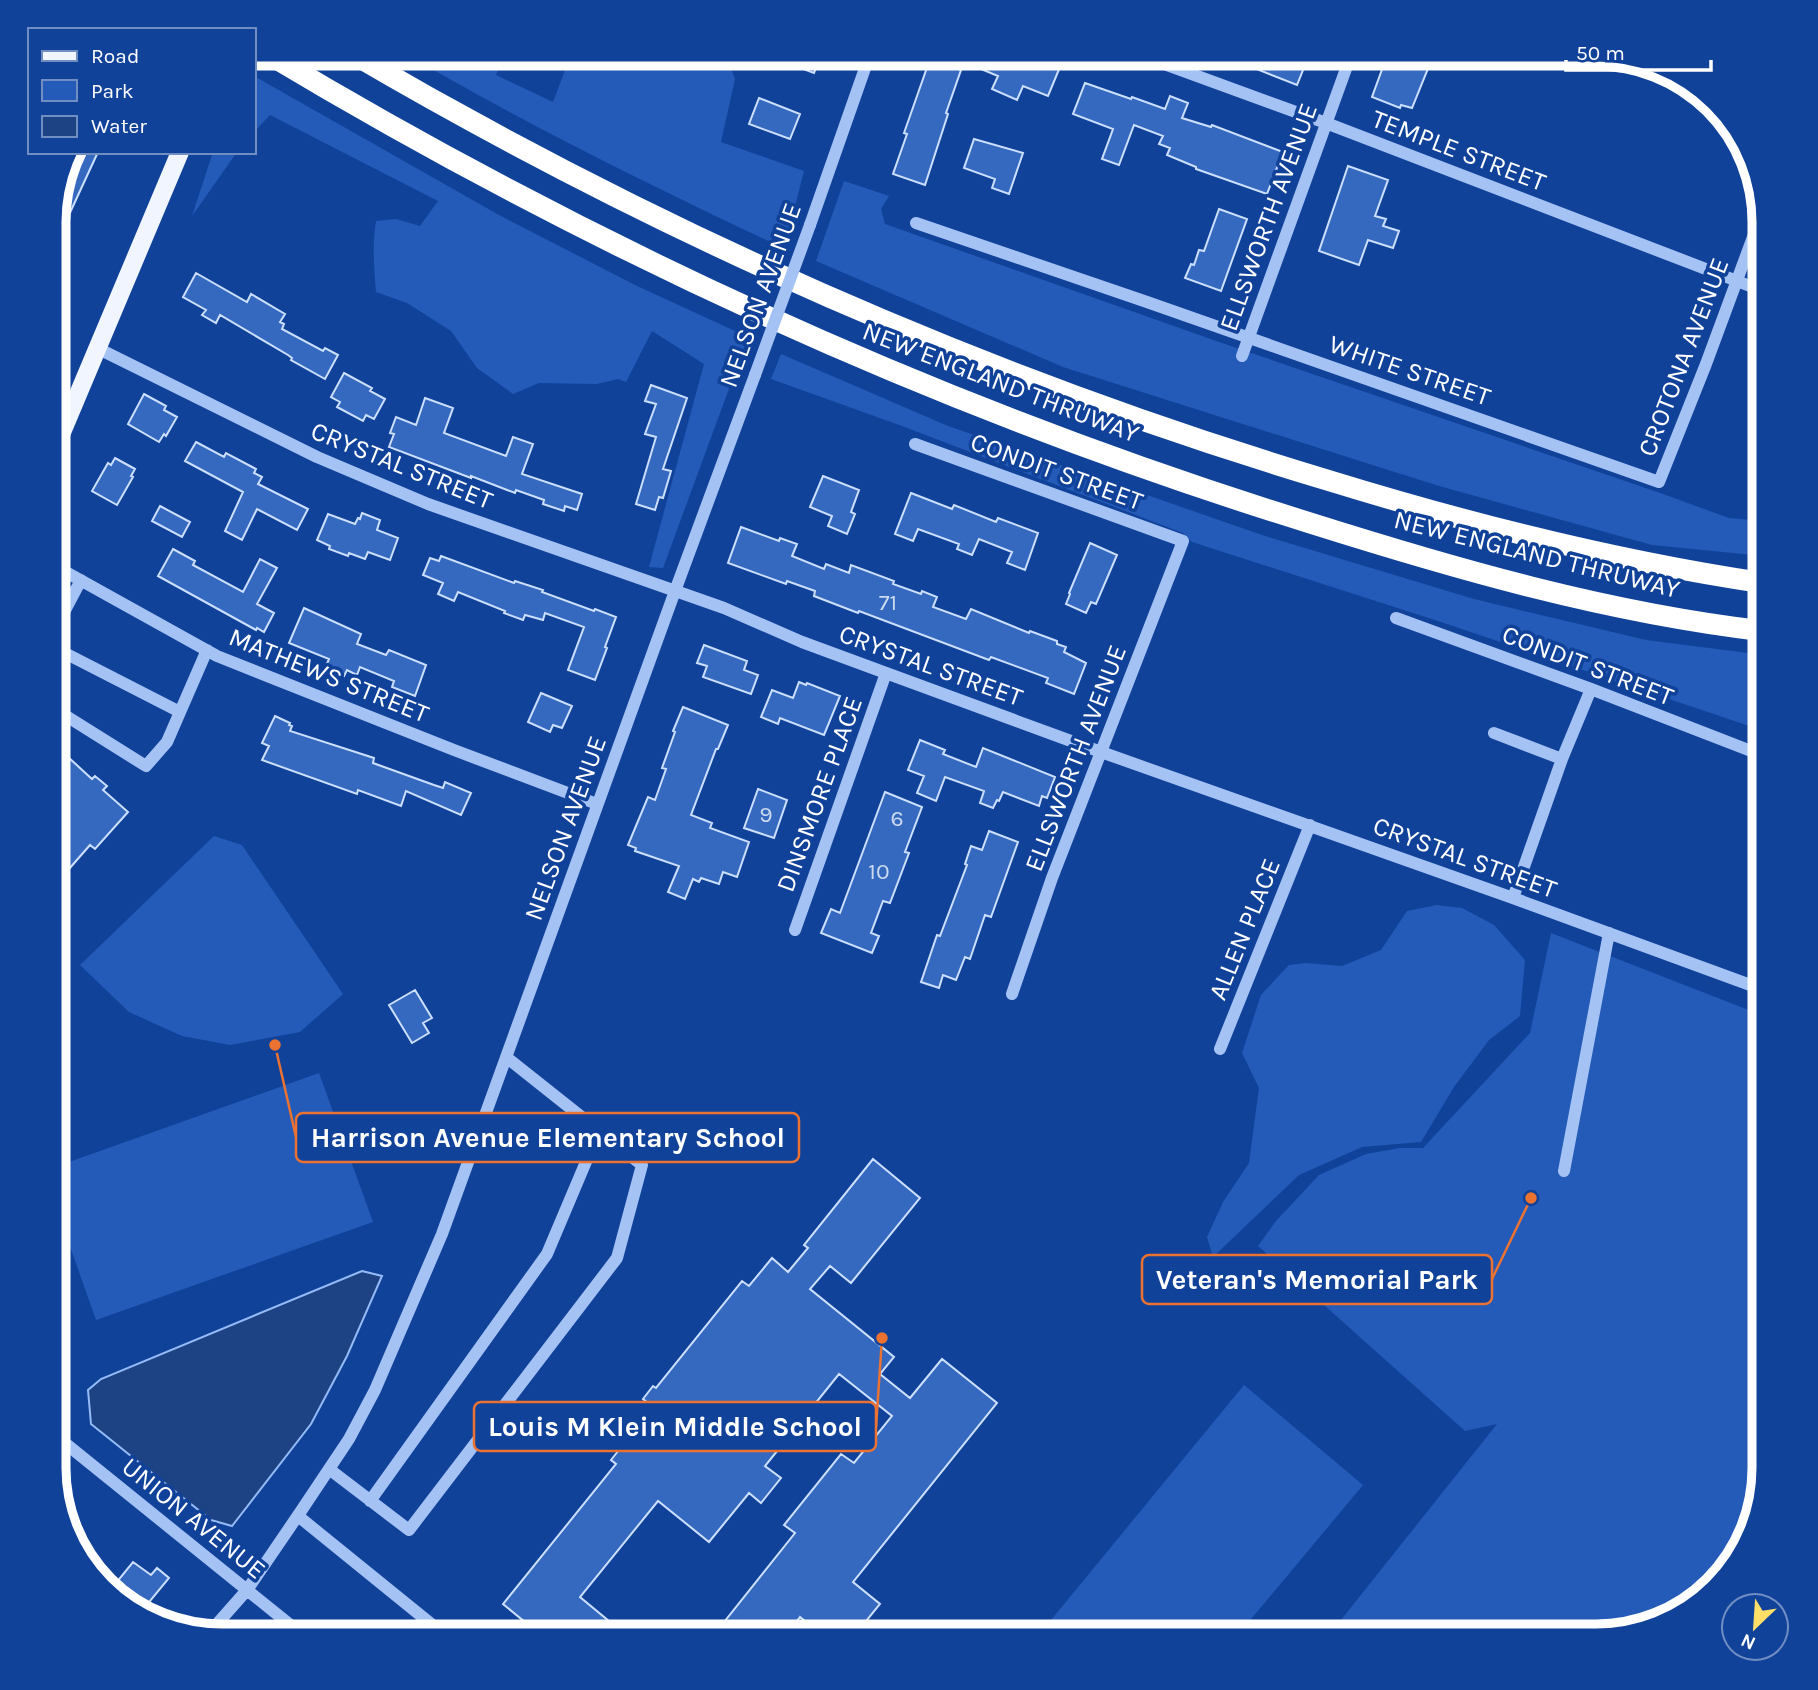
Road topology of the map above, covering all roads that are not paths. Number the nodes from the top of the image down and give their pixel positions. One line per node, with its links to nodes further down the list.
1 (1171, 66): 6 (street, TEMPLE STREET)
2 (1347, 66): 6 (street, ELLSWORTH AVENUE)
3 (290, 67): 25 (highway, NEW ENGLAND THRUWAY)
4 (376, 67): 21 (highway, NEW ENGLAND THRUWAY)
5 (866, 67): 22 (street, NELSON AVENUE, bridge)
6 (1326, 123): 10 (street, TEMPLE STREET); 12 (street, ELLSWORTH AVENUE)
7 (179, 154): 13 (main road)
8 (916, 223): 12 (street, WHITE STREET)
9 (1751, 243): 10 (street, CROTONA AVENUE)
10 (1737, 281): 11 (street, TEMPLE STREET); 17 (street, CROTONA AVENUE)
11 (1751, 286)
12 (1248, 338): 14 (street, ELLSWORTH AVENUE); 17 (street, WHITE STREET)
13 (97, 348): 15 (main road); 22 (street, CRYSTAL STREET)
14 (1242, 355)
15 (67, 420)
16 (915, 444): 18 (street, CONDIT STREET)
17 (1659, 482)
18 (1183, 541): 34 (street, ELLSWORTH AVENUE)
19 (67, 572): 20 (street, MATHEWS STREET)
20 (81, 580): 23 (street); 26 (street, MATHEWS STREET)
21 (1751, 581)
22 (675, 591): 28 (street, CRYSTAL STREET); 36 (street, NELSON AVENUE)
23 (67, 607)
24 (1396, 618): 29 (street, CONDIT STREET)
25 (1751, 629)
26 (207, 650): 30 (street); 36 (street, MATHEWS STREET)
27 (67, 654): 30 (street)
28 (886, 673): 34 (street, CRYSTAL STREET); 39 (street, DINSMORE PLACE)
29 (1591, 689): 33 (street, CONDIT STREET); 35 (street)
30 (180, 712): 31 (street)
31 (67, 717)
32 (1494, 733): 35 (street)
33 (1751, 751)
34 (1101, 752): 37 (street, CRYSTAL STREET); 42 (street, ELLSWORTH AVENUE)
35 (1562, 759): 38 (street)
36 (597, 804): 44 (street, NELSON AVENUE)
37 (1310, 825): 38 (street, CRYSTAL STREET); 43 (street, ALLEN PLACE)
38 (1513, 898): 40 (street, CRYSTAL STREET)
39 (795, 930)
40 (1609, 933): 41 (street, CRYSTAL STREET); 46 (street)
41 (1752, 985)
42 (1012, 994)
43 (1220, 1049)
44 (506, 1057): 45 (street); 48 (street, NELSON AVENUE)
45 (599, 1131): 49 (street); 49 (street)
46 (1564, 1171)
47 (67, 1445): 51 (street, UNION AVENUE)
48 (329, 1469): 49 (street); 50 (street, NELSON AVENUE)
49 (370, 1501)
50 (298, 1516): 51 (street, NELSON AVENUE); 54 (street)
51 (247, 1590): 52 (street, NELSON AVENUE); 53 (street, UNION AVENUE)
52 (217, 1624)
53 (289, 1624)
54 (431, 1624)

